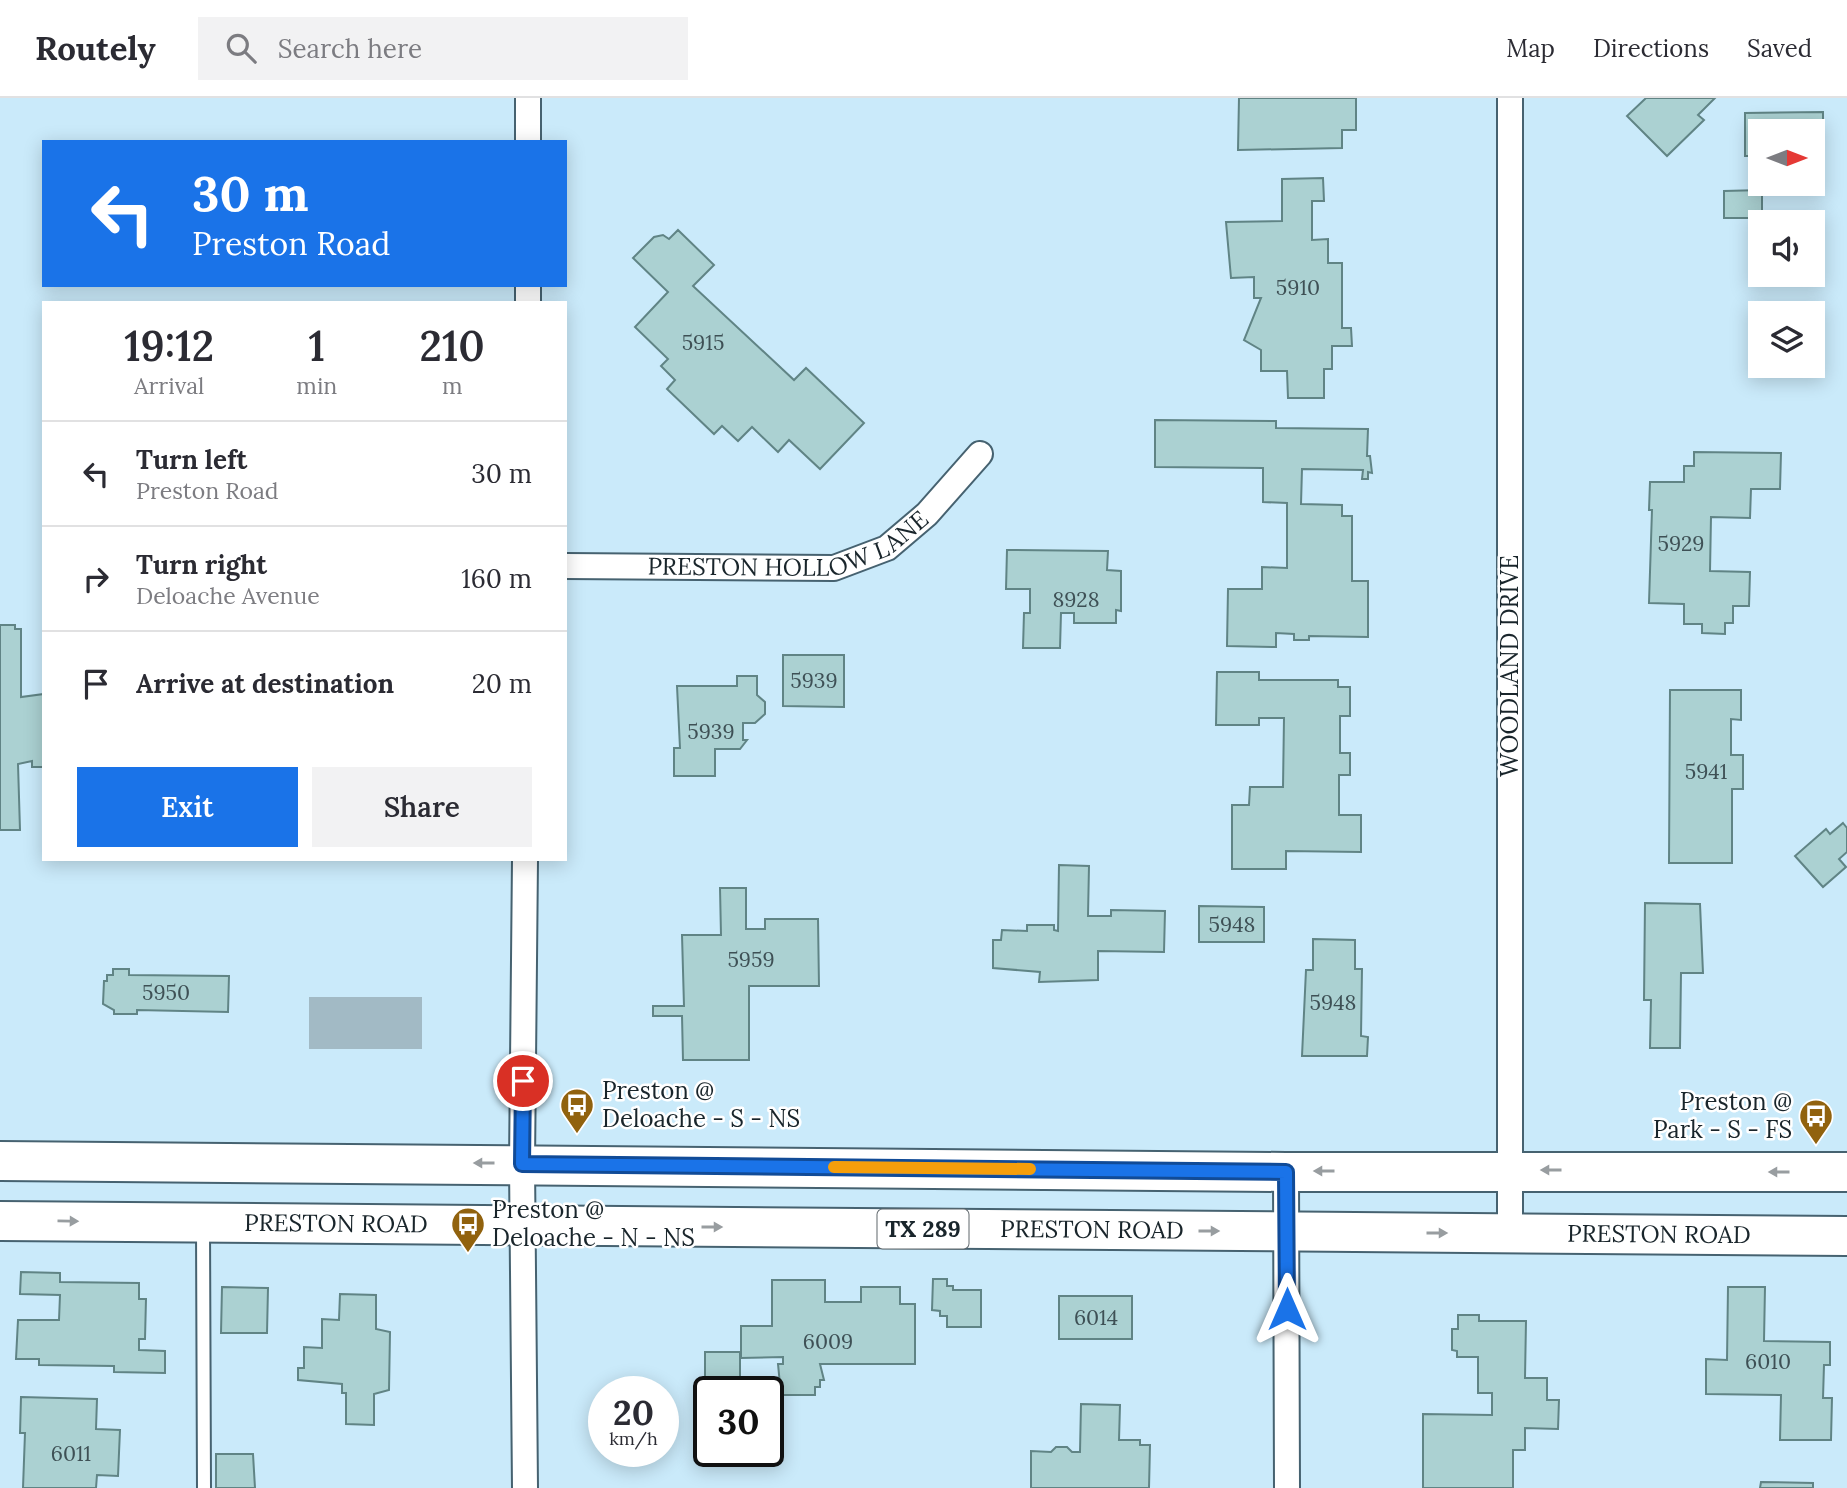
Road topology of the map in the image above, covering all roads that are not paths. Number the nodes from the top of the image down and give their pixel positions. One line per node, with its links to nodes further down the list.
1 (528, 98): 3 (street)
2 (1510, 98): 9 (street, WOODLAND DRIVE)
3 (528, 140)
4 (980, 454): 5 (street, PRESTON HOLLOW LANE)
5 (567, 566)
6 (525, 861): 8 (street)
7 (0, 1161): 8 (main road, one-way to 7)
8 (522, 1164): 10 (main road); 14 (street)
9 (1510, 1170): 10 (main road, one-way to 10); 11 (main road, one-way to 9); 16 (street, WOODLAND DRIVE)
10 (1286, 1172): 15 (street)
11 (1847, 1172)
12 (0, 1221): 13 (main road, PRESTON ROAD / TX 289, one-way to 13)
13 (203, 1222): 14 (main road, PRESTON ROAD / TX 289); 18 (lane)
14 (525, 1225): 15 (main road, PRESTON ROAD / TX 289, one-way to 15); 19 (street)
15 (1287, 1232): 16 (main road, PRESTON ROAD / TX 289, one-way to 16); 20 (street)
16 (1510, 1233): 17 (main road, PRESTON ROAD / TX 289)
17 (1847, 1236)
18 (204, 1488)
19 (525, 1488)
20 (1287, 1488)

